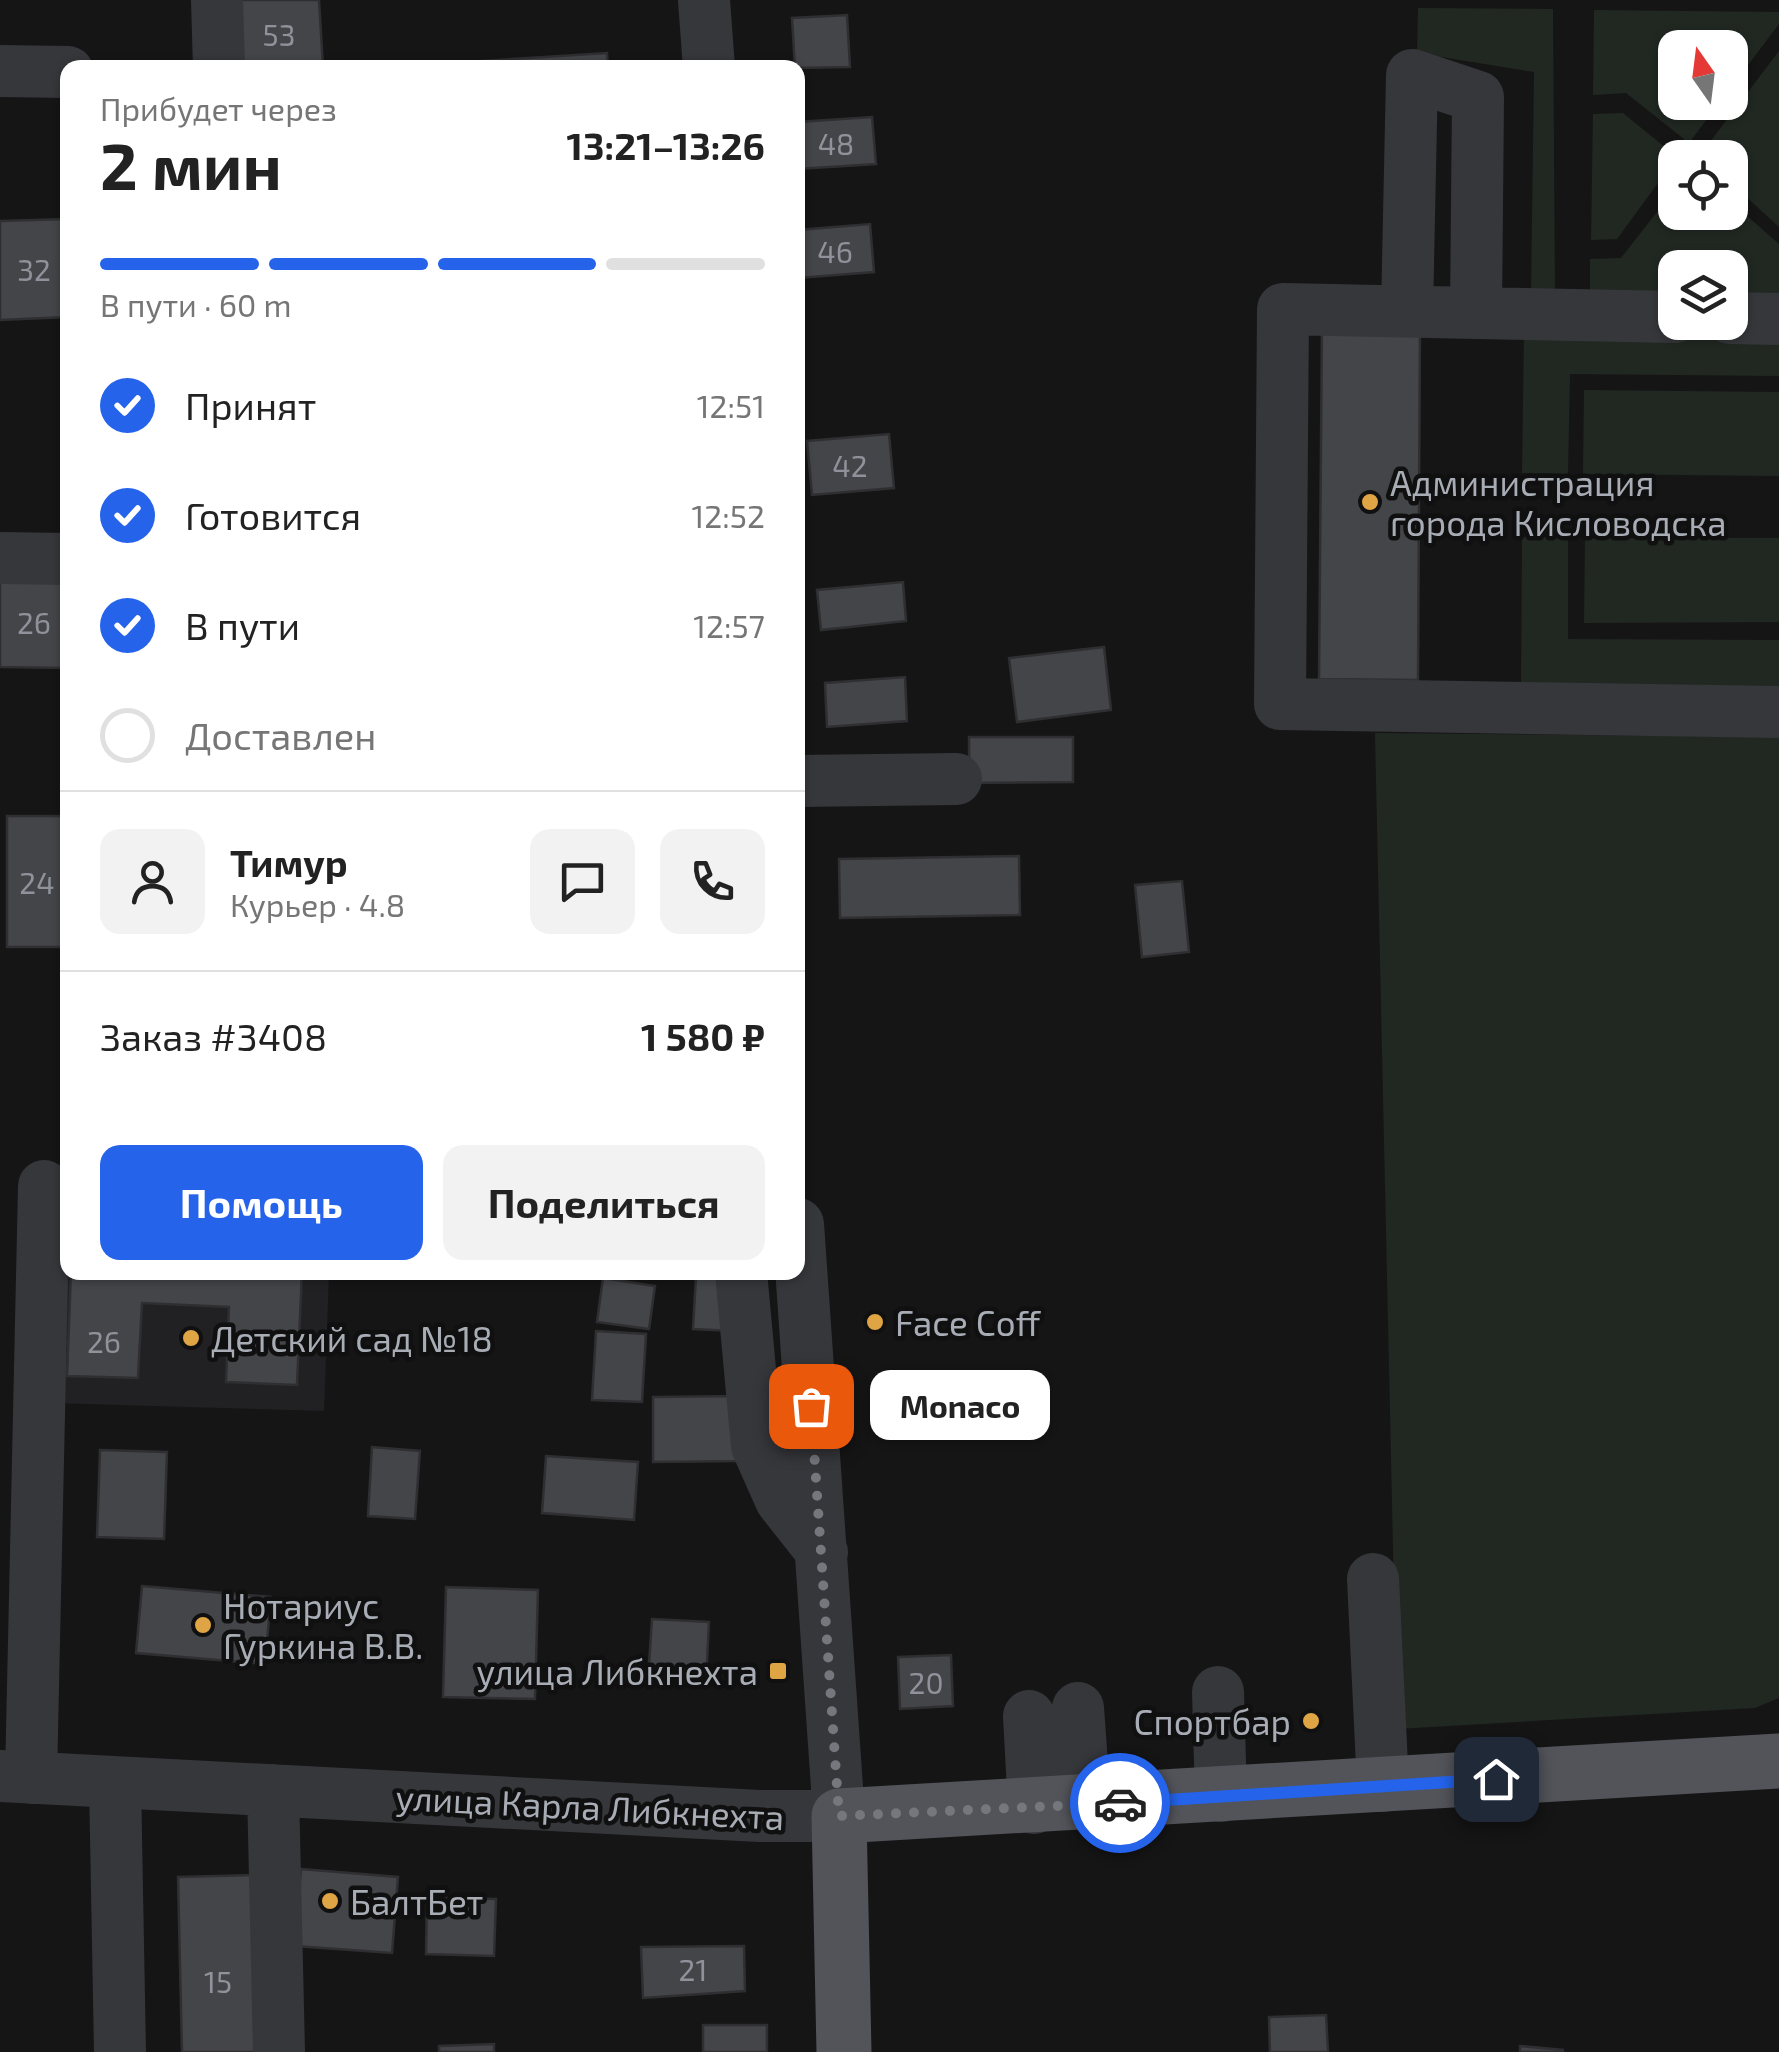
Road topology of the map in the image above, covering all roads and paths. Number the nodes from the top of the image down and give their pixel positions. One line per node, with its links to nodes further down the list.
1 (217, 0): 3 (street)
2 (704, 0): 4 (street)
3 (219, 60)
4 (708, 60)
5 (0, 71): 6 (street)
6 (60, 72)
7 (1407, 311): 8 (street); 8 (street); 14 (street)
8 (1476, 313): 9 (street)
9 (1658, 317)
10 (1748, 318): 11 (street)
11 (1779, 319)
12 (0, 558): 13 (street)
13 (60, 558)
14 (1779, 712)
15 (956, 779): 16 (street)
16 (805, 781)
17 (44, 1186): 25 (street)
18 (742, 1280): 20 (street)
19 (802, 1280): 20 (street)
20 (822, 1552): 31 (street)
21 (1374, 1578): 27 (street)
22 (1218, 1692): 29 (street)
23 (1054, 1712): 30 (street)
24 (1779, 1761): 27 (main road, улица Карла Либкнехта)
25 (15, 1777): 26 (street, улица Карла Либкнехта)
26 (115, 1782): 28 (street, улица Карла Либкнехта); 32 (street)
27 (1383, 1786): 29 (main road, улица Карла Либкнехта)
28 (273, 1790): 31 (street, улица Карла Либкнехта); 33 (street)
29 (1221, 1796): 30 (main road, улица Карла Либкнехта)
30 (1059, 1806): 31 (main road, улица Карла Либкнехта)
31 (839, 1816): 34 (main road)
32 (120, 2052)
33 (279, 2052)
34 (844, 2052)

